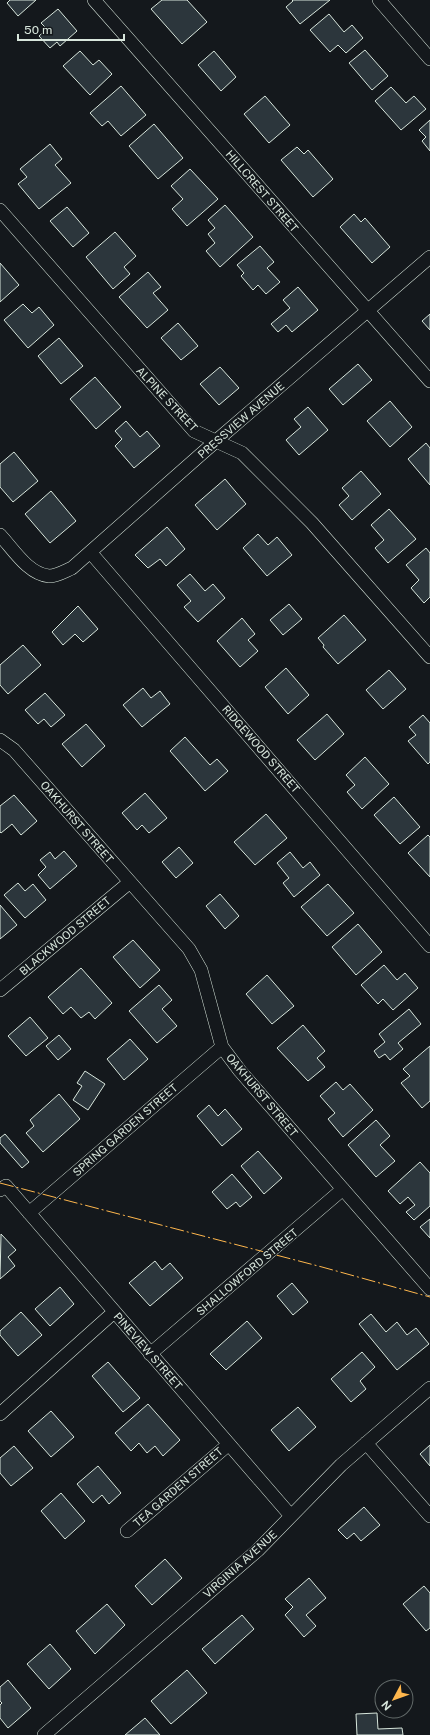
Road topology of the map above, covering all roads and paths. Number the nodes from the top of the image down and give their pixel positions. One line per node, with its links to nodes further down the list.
1 (94, 0): 6 (street, HILLCREST STREET)
2 (379, 0): 3 (street)
3 (430, 58)
4 (0, 210): 8 (street, ALPINE STREET)
5 (430, 257): 6 (street, PRESSVIEW AVENUE)
6 (367, 310): 7 (street, HILLCREST STREET); 8 (street, PRESSVIEW AVENUE)
7 (430, 382)
8 (216, 441): 10 (street, PRESSVIEW AVENUE); 11 (street, ALPINE STREET)
9 (0, 535): 10 (street, PRESSVIEW AVENUE)
10 (91, 553): 14 (street, RIDGEWOOD STREET)
11 (430, 657)
12 (0, 740): 13 (street, OAKHURST STREET)
13 (130, 882): 15 (street, BLACKWOOD STREET); 16 (street, OAKHURST STREET)
14 (430, 946)
15 (0, 990)
16 (222, 1047): 18 (street, OAKHURST STREET); 19 (street, SPRING GARDEN STREET)
17 (3, 1188): 19 (street, PINEVIEW STREET)
18 (343, 1190): 20 (street, OAKHURST STREET); 22 (street, SHALLOWFORD STREET)
19 (29, 1213): 21 (street, PINEVIEW STREET)
20 (430, 1290)
21 (114, 1312): 22 (street, PINEVIEW STREET); 24 (street)
22 (150, 1354): 26 (street, PINEVIEW STREET)
23 (430, 1388): 25 (street, VIRGINIA AVENUE)
24 (0, 1414)
25 (366, 1443): 27 (street, VIRGINIA AVENUE); 28 (street)
26 (228, 1444): 27 (street, PINEVIEW STREET); 29 (street, TEA GARDEN STREET)
27 (290, 1516): 30 (street, VIRGINIA AVENUE)
28 (430, 1516)
29 (127, 1531)
30 (44, 1735)

